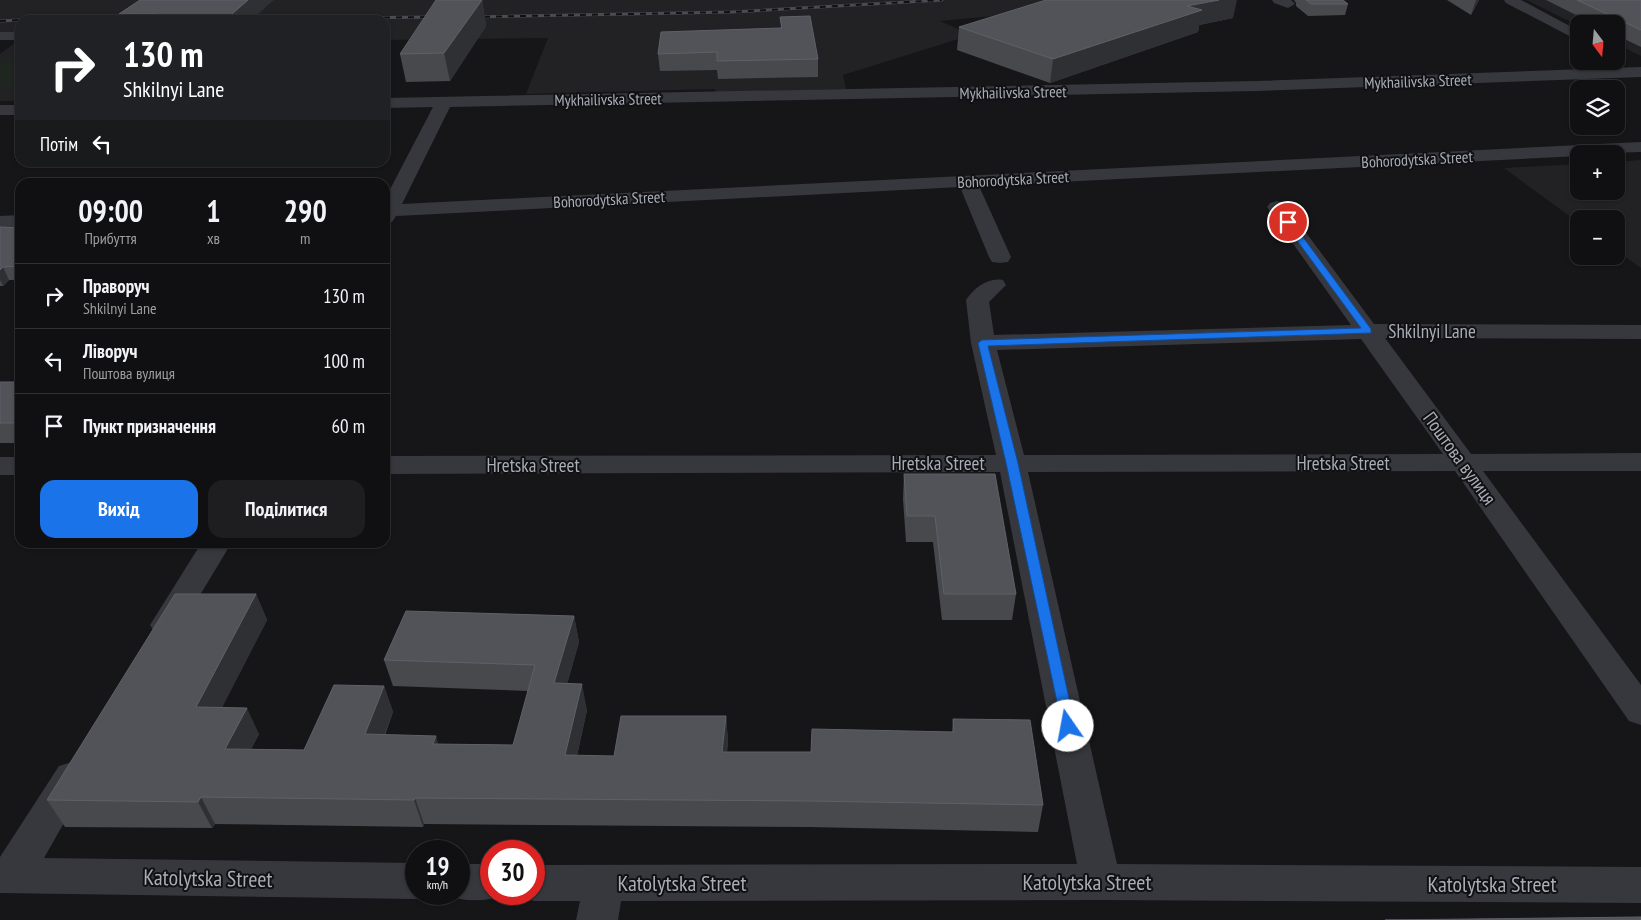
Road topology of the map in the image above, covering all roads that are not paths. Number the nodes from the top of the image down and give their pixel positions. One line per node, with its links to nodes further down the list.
1 (1512, 0): 2 (street)
2 (1570, 33)
3 (0, 36): 4 (street)
4 (15, 36)
5 (1625, 62): 6 (street)
6 (1641, 71): 7 (street, Mykhailivska Street)
7 (444, 102): 8 (street, Mykhailivska Street); 13 (street)
8 (390, 103)
9 (0, 110): 10 (street)
10 (15, 110)
11 (1641, 147): 12 (street, Bohorodytska Street)
12 (967, 181): 15 (street, Bohorodytska Street); 20 (street)
13 (390, 205)
14 (1277, 207): 18 (street, Поштова вулиця)
15 (390, 213)
16 (0, 222): 17 (street)
17 (15, 222)
18 (1368, 331): 19 (street, Shkilnyi Lane); 20 (street, Shkilnyi Lane); 23 (street, Поштова вулиця)
19 (1641, 332)
20 (982, 343): 22 (street)
21 (1641, 462): 23 (street, Hretska Street)
22 (1012, 463): 23 (street, Hretska Street); 24 (street, Hretska Street); 33 (street)
23 (1463, 463): 29 (street, Поштова вулиця)
24 (390, 465)
25 (0, 466): 26 (street)
26 (15, 466)
27 (213, 548): 28 (street)
28 (150, 651)
29 (1641, 711)
30 (88, 751): 31 (street)
31 (6, 875): 32 (street, Katolytska Street)
32 (405, 881)
33 (1101, 882): 34 (street, Katolytska Street); 36 (street, Katolytska Street)
34 (1641, 885)
35 (545, 886): 36 (street, Katolytska Street)
36 (601, 902)

